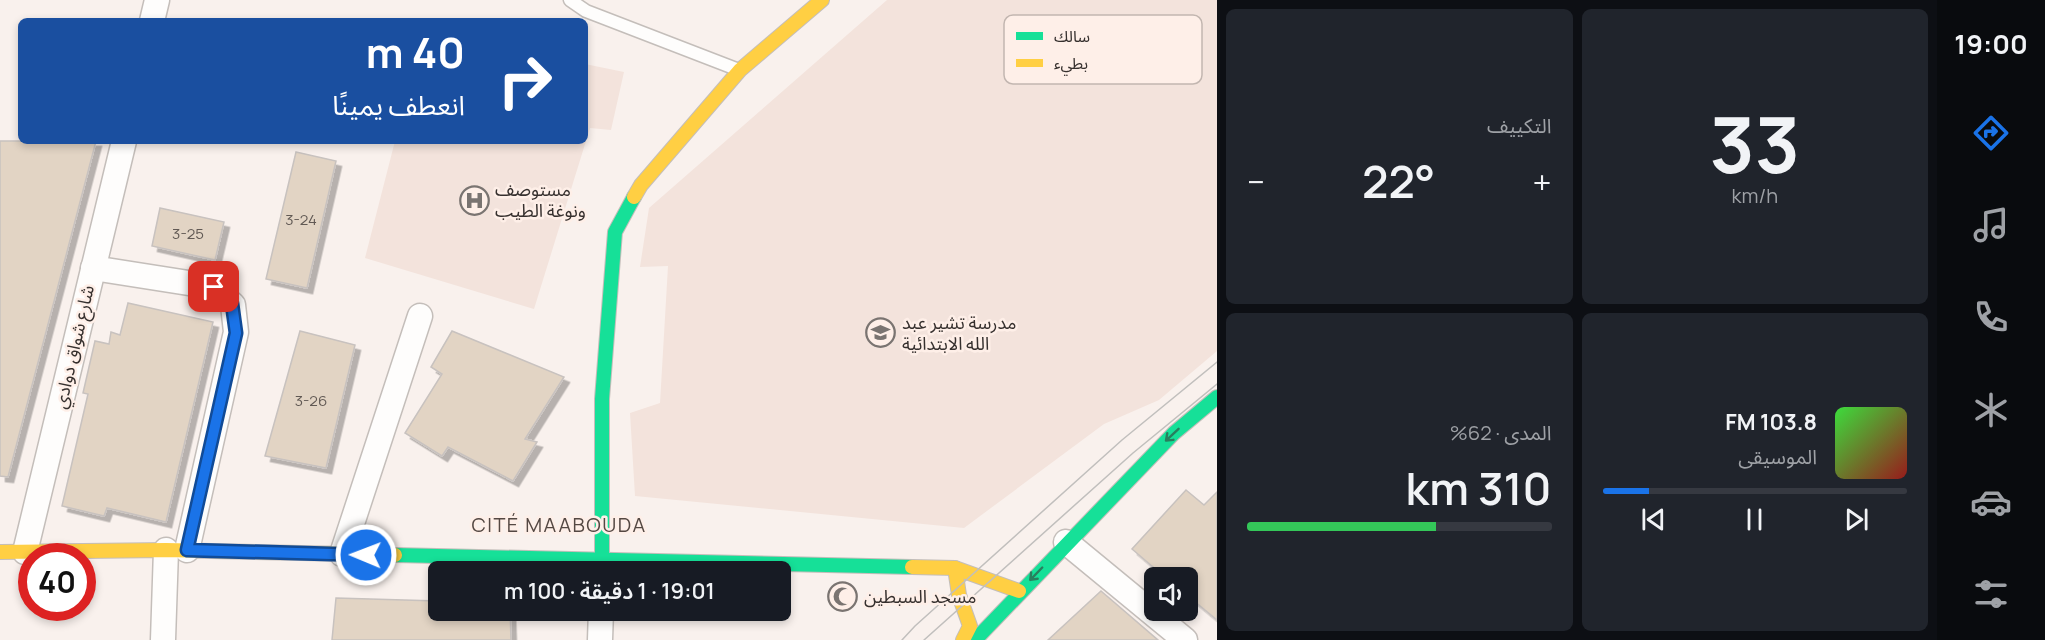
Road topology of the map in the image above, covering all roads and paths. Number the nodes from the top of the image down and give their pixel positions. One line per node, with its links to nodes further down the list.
1 (158, 0): 4 (street)
2 (570, 0): 5 (lane)
3 (822, 0): 5 (street)
4 (153, 18)
5 (740, 70): 18 (street)
6 (123, 144): 7 (street, شارع شواق دوادي)
7 (93, 268): 11 (street, شارع شواق دوادي); 12 (street)
8 (420, 316): 16 (street)
9 (1217, 397): 10 (street, one-way to 10)
10 (1066, 542): 21 (street, one-way to 21); 27 (street)
11 (27, 543)
12 (176, 550): 13 (street); 16 (street); 23 (street)
13 (96, 551)
14 (0, 552): 15 (street)
15 (18, 552)
16 (342, 554): 17 (street)
17 (494, 561)
18 (602, 561)
19 (791, 567): 20 (street)
20 (955, 568): 21 (street); 25 (street)
21 (1019, 591): 26 (street)
22 (601, 621): 24 (street)
23 (163, 640)
24 (600, 640)
25 (963, 640)
26 (975, 640)
27 (1185, 640)

